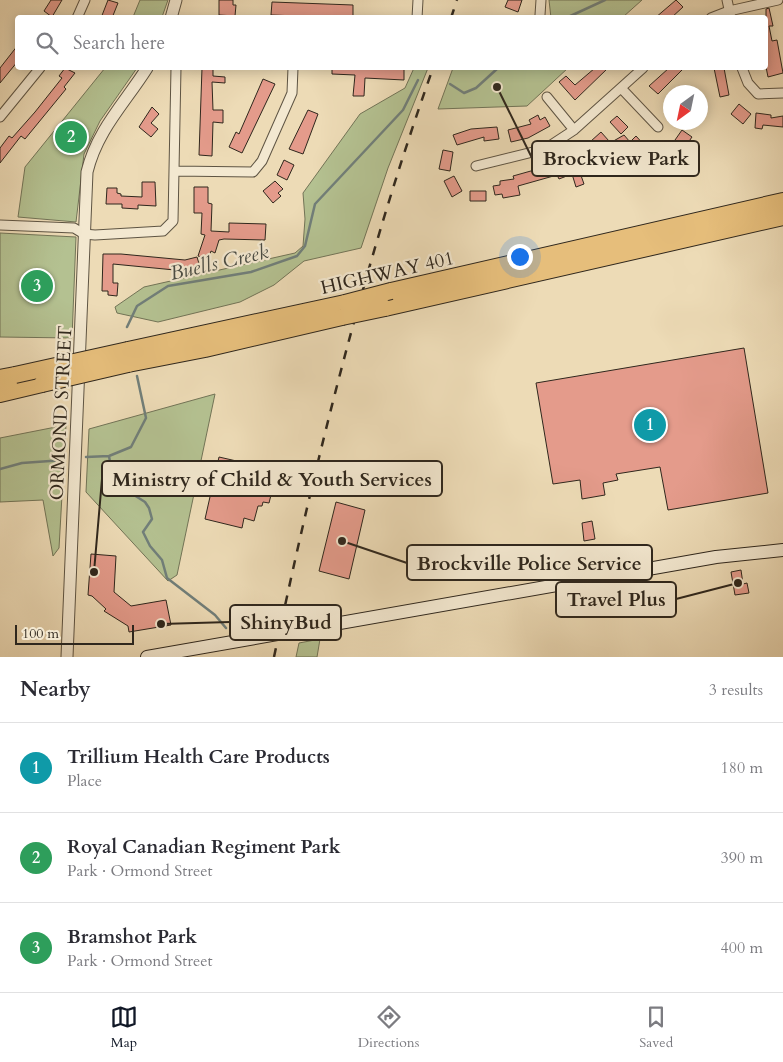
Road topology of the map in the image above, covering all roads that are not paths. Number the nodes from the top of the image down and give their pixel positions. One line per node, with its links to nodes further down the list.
1 (85, 0): 8 (street)
2 (176, 0): 9 (street)
3 (418, 0): 10 (street)
4 (541, 0): 11 (street)
5 (727, 0): 7 (street)
6 (778, 0): 7 (street)
7 (730, 14)
8 (79, 15)
9 (172, 15)
10 (417, 15)
11 (540, 15)
12 (38, 70): 21 (street)
13 (146, 70): 29 (street, ORMOND STREET)
14 (176, 70): 25 (street)
15 (293, 70): 25 (street)
16 (641, 70): 18 (street)
17 (743, 70): 19 (street)
18 (620, 88): 22 (street); 23 (street)
19 (783, 93)
20 (547, 97): 23 (street)
21 (0, 117)
22 (658, 127)
23 (574, 130): 24 (street)
24 (476, 166)
25 (175, 171): 29 (street)
26 (783, 201): 30 (highway, HIGHWAY 401, bridge)
27 (783, 217): 30 (highway, HIGHWAY 401, bridge)
28 (0, 225): 29 (street)
29 (84, 234): 35 (street, ORMOND STREET)
30 (343, 310): 31 (highway, HIGHWAY 401)
31 (128, 357): 32 (highway, HIGHWAY 401, bridge); 33 (highway, HIGHWAY 401, bridge)
32 (8, 376)
33 (0, 394)
34 (783, 550): 36 (main road)
35 (67, 657)
36 (147, 657)

